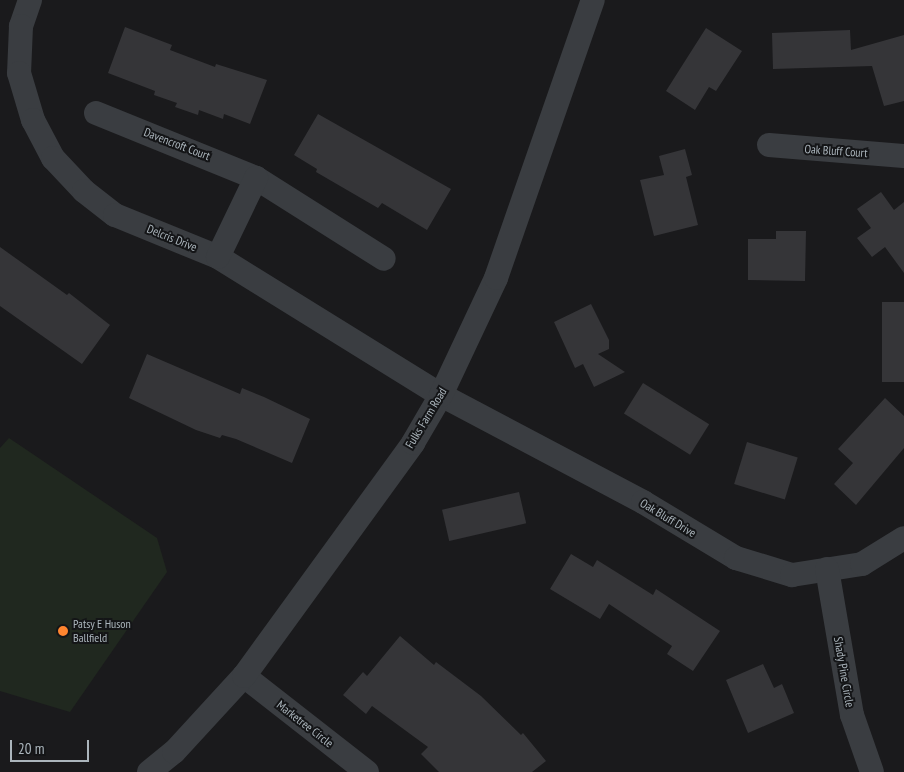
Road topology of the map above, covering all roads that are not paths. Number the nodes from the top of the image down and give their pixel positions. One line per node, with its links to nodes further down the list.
1 (30, 0): 7 (street, Delcris Drive)
2 (593, 0): 9 (street, Fulks Farm Road)
3 (96, 113): 6 (street, Davencroft Court)
4 (769, 145): 5 (street, Oak Bluff Court)
5 (904, 156)
6 (256, 178): 7 (street); 8 (street, Davencroft Court)
7 (218, 257): 9 (street, Delcris Drive)
8 (384, 259)
9 (441, 395): 11 (street, Oak Bluff Drive); 12 (street, Fulks Farm Road)
10 (904, 538): 11 (street, Oak Bluff Drive)
11 (827, 569): 15 (street, Shady Pine Circle)
12 (244, 676): 13 (street, Fulks Farm Road); 14 (street, Marketree Circle)
13 (149, 772)
14 (367, 772)
15 (872, 772)

